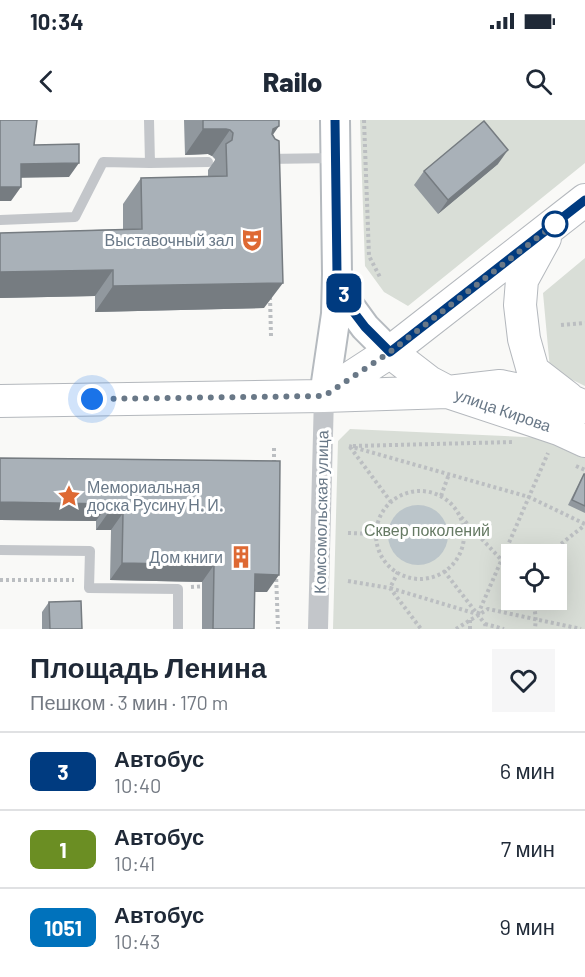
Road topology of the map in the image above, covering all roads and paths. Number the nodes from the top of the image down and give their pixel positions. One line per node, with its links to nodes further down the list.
1 (149, 120): 7 (lane)
2 (335, 120): 4 (main road)
3 (364, 120): 12 (path)
4 (336, 158): 5 (lane); 11 (main road)
5 (261, 159)
6 (208, 162): 7 (lane)
7 (150, 163): 9 (lane)
8 (585, 200): 10 (main road)
9 (0, 220)
10 (551, 227): 17 (main road); 21 (main road)
11 (337, 274): 17 (main road); 19 (main road)
12 (381, 279)
13 (270, 289): 16 (path)
14 (585, 324): 15 (path)
15 (561, 325)
16 (271, 336)
17 (390, 352): 18 (main road); 19 (main road)
18 (448, 392): 19 (main road); 21 (main road, улица Кирова); 22 (main road, улица Кирова)
19 (324, 396): 20 (main road); 59 (street, Комсомольская улица)
20 (0, 400)
21 (578, 404)
22 (585, 441)
23 (523, 444): 24 (path)
24 (350, 446): 28 (path); 31 (path)
25 (274, 448): 27 (path)
26 (541, 450): 30 (path)
27 (274, 471)
28 (449, 474): 29 (path); 30 (path)
29 (441, 496): 31 (path); 32 (path)
30 (529, 497): 33 (path); 36 (path)
31 (391, 502): 35 (path)
32 (459, 515): 39 (path); 42 (path)
33 (585, 524): 37 (path)
34 (348, 533): 35 (path)
35 (376, 534): 43 (path)
36 (509, 544)
37 (560, 544)
38 (0, 550): 45 (lane)
39 (501, 559)
40 (501, 562): 53 (path)
41 (276, 564): 49 (path)
42 (444, 571): 43 (path); 53 (path)
43 (398, 572): 50 (path)
44 (0, 580): 45 (path)
45 (89, 580): 51 (lane)
46 (348, 581): 50 (path)
47 (214, 586): 51 (path)
48 (267, 587): 49 (path)
49 (277, 587): 58 (path)
50 (390, 588): 53 (path); 60 (path)
51 (178, 589): 57 (lane)
52 (535, 610): 54 (path)
53 (478, 614): 54 (path); 55 (path); 56 (path)
54 (536, 619): 64 (path); 65 (path)
55 (470, 620): 61 (path); 62 (path)
56 (486, 627): 63 (path)
57 (178, 629)
58 (278, 629)
59 (318, 629)
60 (421, 629)
61 (456, 629)
62 (470, 629)
63 (504, 629)
64 (535, 629)
65 (581, 629)

